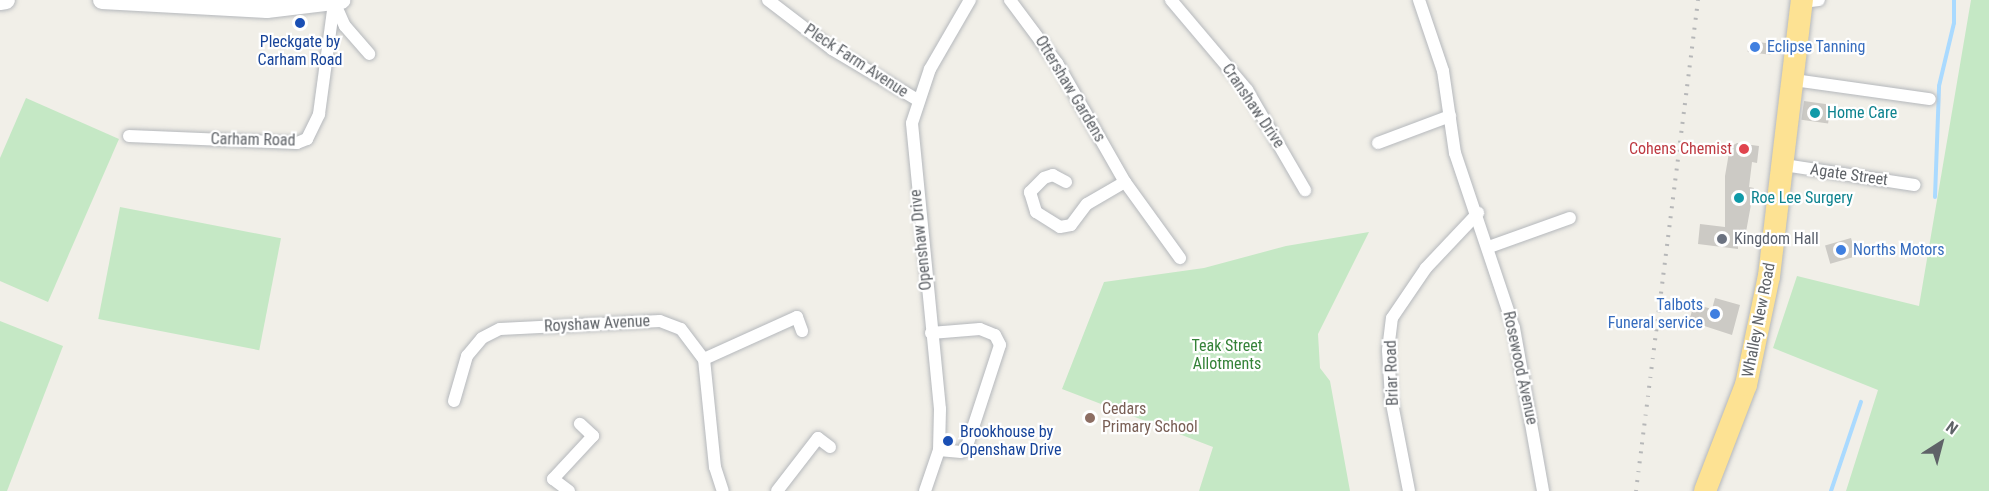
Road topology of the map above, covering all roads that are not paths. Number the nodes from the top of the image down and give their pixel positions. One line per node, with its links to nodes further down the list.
1 (6, 0): 8 (main road)
2 (102, 0): 10 (main road)
3 (768, 0): 13 (street, Pleck Farm Avenue)
4 (970, 0): 13 (street, Openshaw Drive)
5 (1010, 0): 20 (street, Ottershaw Gardens)
6 (1171, 0): 22 (street, Cranshaw Drive)
7 (1419, 0): 15 (street, Rosewood Avenue)
8 (0, 1)
9 (1808, 1): 12 (highway, Whalley New Road)
10 (337, 2): 11 (street); 16 (street, Carham Road)
11 (369, 54)
12 (1794, 80): 14 (street); 18 (highway, Whalley New Road)
13 (916, 99): 28 (street, Openshaw Drive)
14 (1930, 99)
15 (1450, 116): 17 (street); 23 (street, Rosewood Avenue)
16 (129, 136)
17 (1378, 143)
18 (1784, 165): 21 (street, Agate Street); 40 (highway, Whalley New Road)
19 (1066, 182): 20 (street)
20 (1125, 182): 26 (street, Ottershaw Gardens)
21 (1914, 185)
22 (1305, 190)
23 (1478, 213): 25 (street, Rosewood Avenue); 38 (street, Briar Road)
24 (1570, 218): 25 (street)
25 (1489, 247): 39 (street, Rosewood Avenue)
26 (1180, 258)
27 (802, 331): 29 (street)
28 (931, 333): 33 (street, Openshaw Drive); 33 (street)
29 (704, 359): 30 (street, Royshaw Avenue); 34 (street, Royshaw Avenue)
30 (454, 401)
31 (580, 424): 35 (street)
32 (830, 447): 36 (street)
33 (939, 450): 37 (street, Openshaw Drive)
34 (719, 489)
35 (569, 491)
36 (777, 491)
37 (926, 491)
38 (1409, 491)
39 (1544, 491)
40 (1705, 491)

